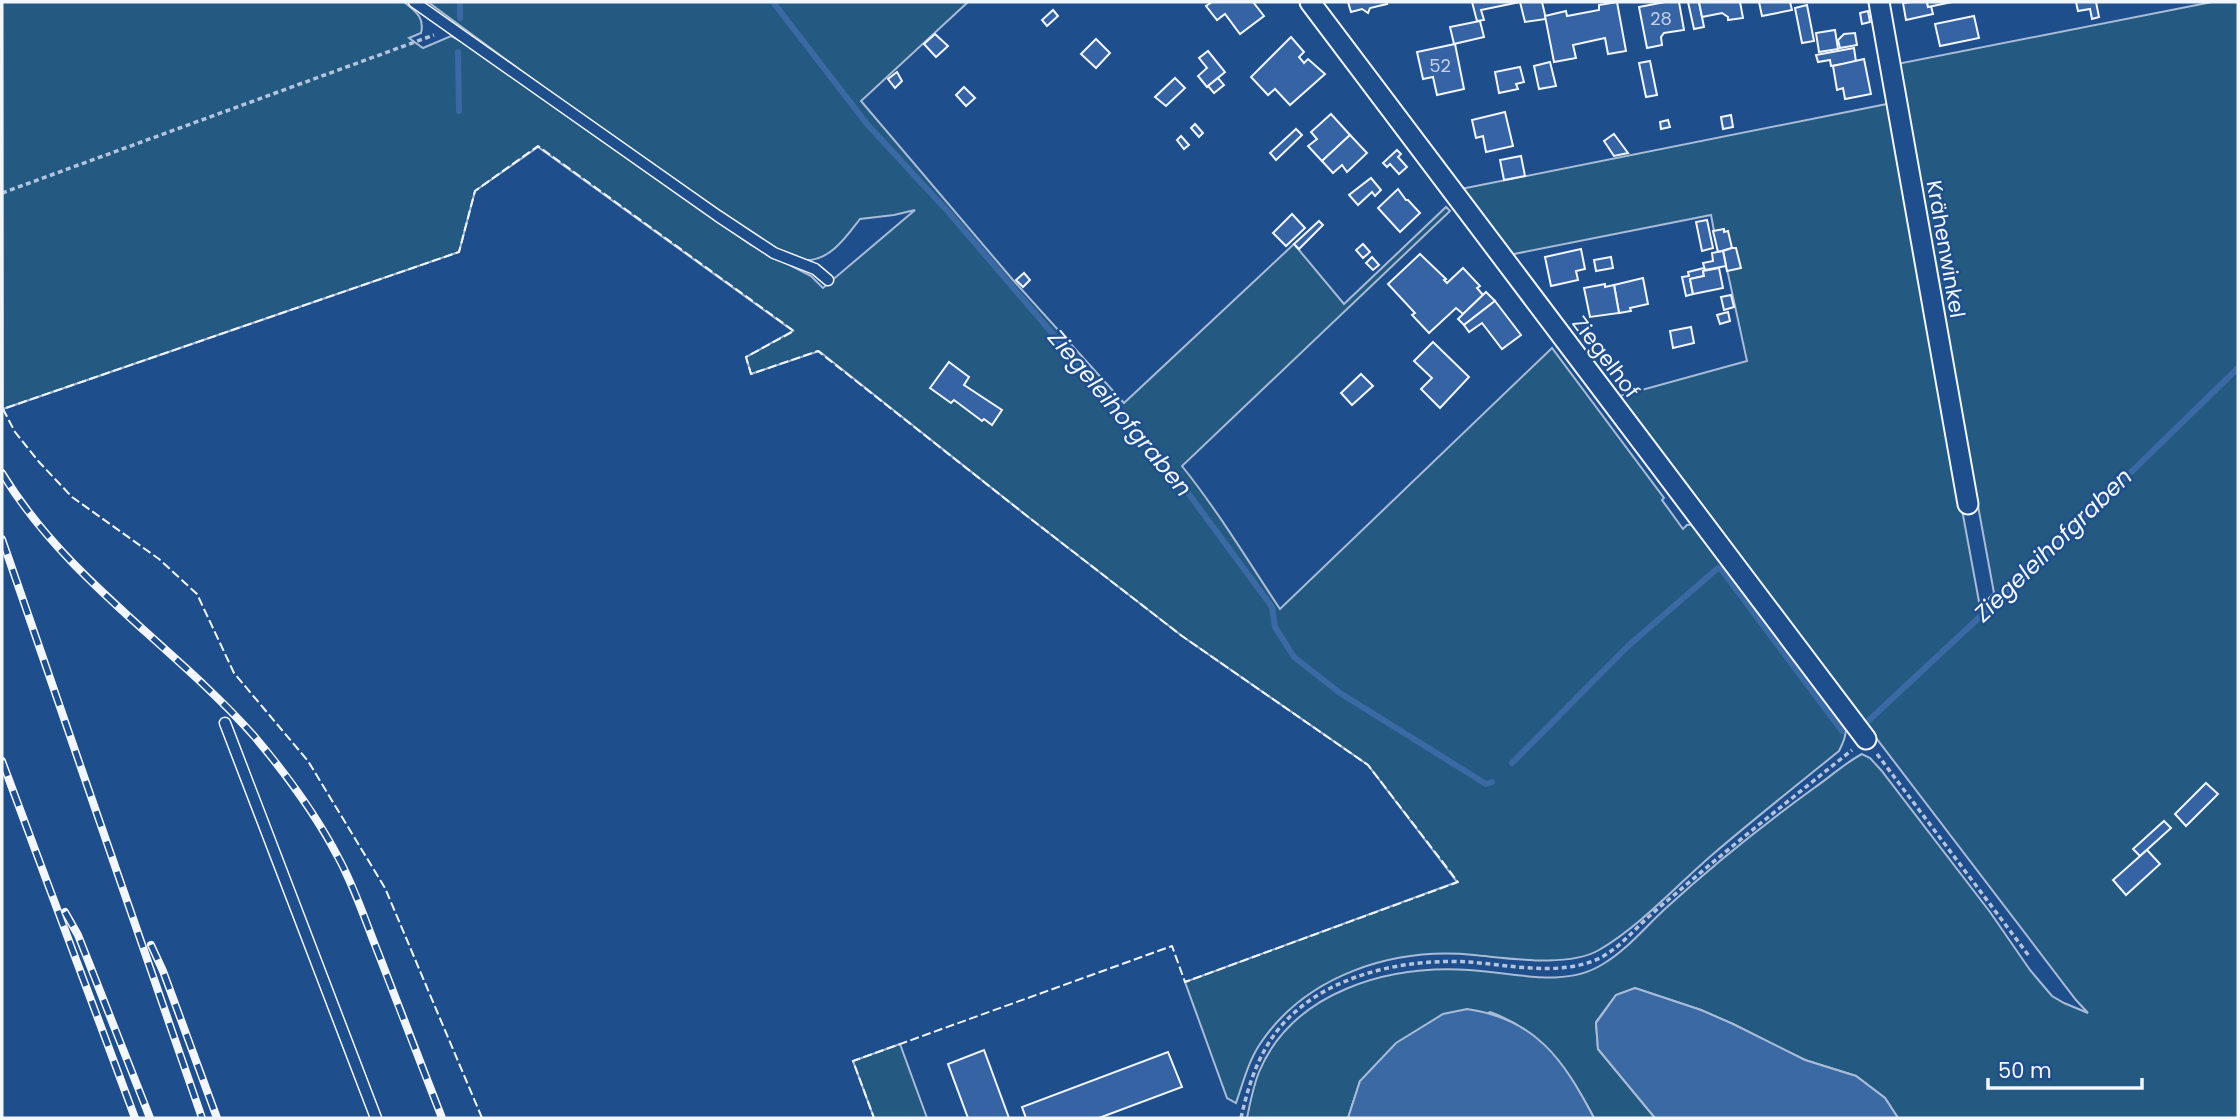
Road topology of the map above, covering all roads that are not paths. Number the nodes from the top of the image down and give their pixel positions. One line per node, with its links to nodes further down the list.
1 (414, 2): 4 (lane)
2 (1310, 2): 7 (street, Ziegelhof)
3 (1879, 2): 5 (street, Krähenwinkel)
4 (828, 280)
5 (1968, 504)
6 (225, 723): 8 (lane)
7 (1866, 739)
8 (376, 1118)

